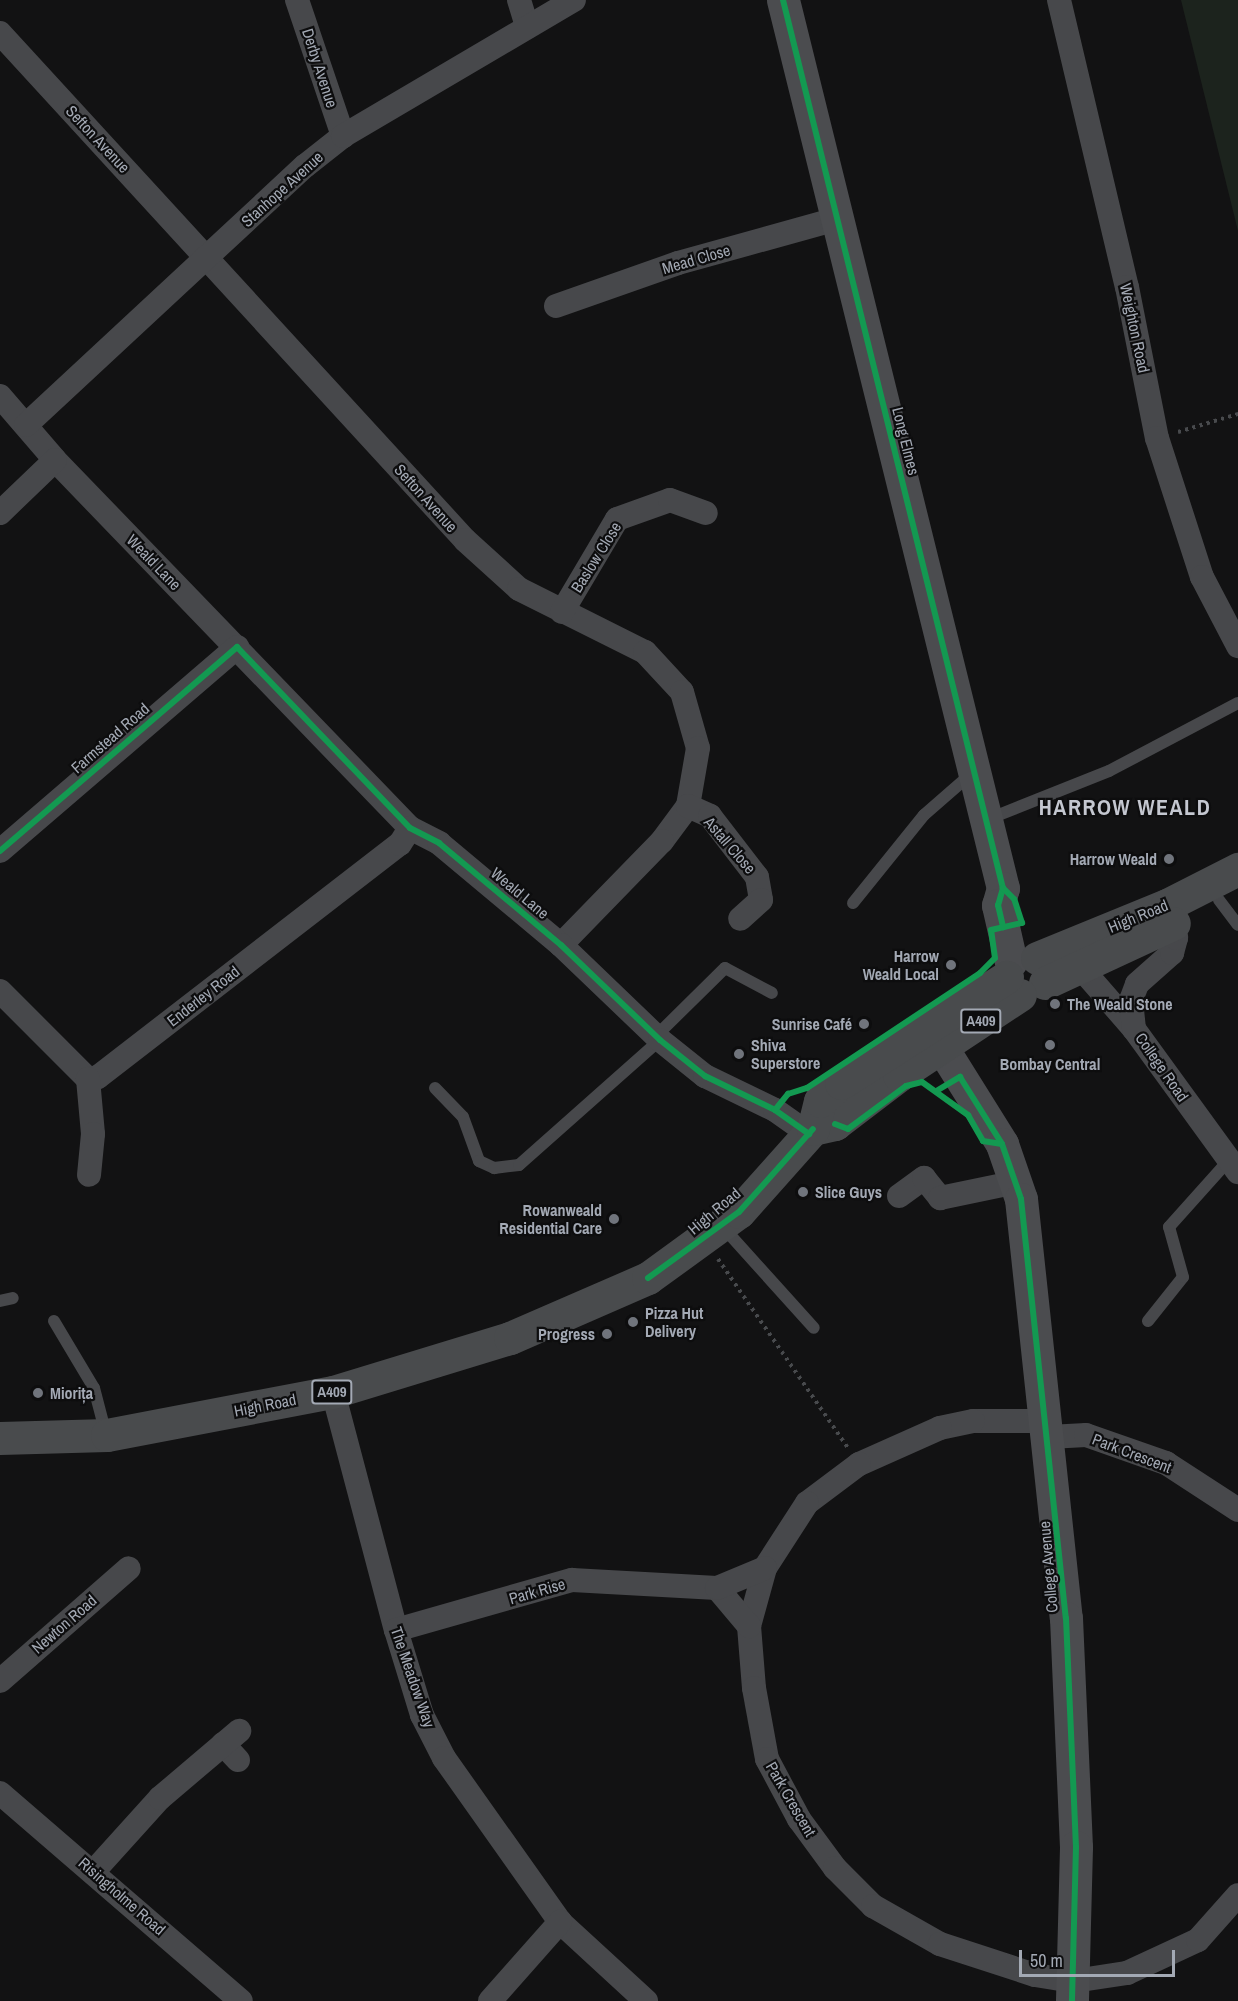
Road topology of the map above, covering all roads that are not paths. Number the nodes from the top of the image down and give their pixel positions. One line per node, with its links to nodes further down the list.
1 (297, 0): 8 (street, Derby Avenue)
2 (519, 0): 6 (street)
3 (574, 0): 6 (street, Stanhope Avenue)
4 (783, 0): 9 (street, Long Elmes)
5 (1059, 0): 18 (street, Weighton Road)
6 (527, 27): 8 (street, Stanhope Avenue)
7 (0, 33): 10 (street, Sefton Avenue)
8 (343, 136): 10 (street, Stanhope Avenue)
9 (837, 219): 11 (street, Mead Close); 21 (street, Long Elmes)
10 (208, 258): 13 (street, Stanhope Avenue); 17 (street, Sefton Avenue)
11 (556, 306)
12 (0, 396): 13 (street, Weald Lane)
13 (26, 425): 14 (street, Weald Lane)
14 (55, 460): 15 (street); 19 (street, Weald Lane)
15 (0, 513)
16 (706, 513): 17 (street, Baslow Close)
17 (562, 612): 22 (street, Sefton Avenue)
18 (1238, 646)
19 (237, 647): 24 (street, Weald Lane); 25 (street, Farmstead Road)
20 (1238, 703): 23 (lane)
21 (974, 771): 23 (street, Long Elmes); 27 (lane)
22 (688, 806): 30 (street, Astall Close); 31 (street, Sefton Avenue)
23 (986, 820): 33 (street, Long Elmes)
24 (410, 828): 31 (street, Weald Lane); 39 (street, Enderley Road)
25 (0, 851)
26 (1238, 869): 29 (main road, High Road / A409)
27 (853, 903)
28 (1232, 905): 29 (main road, High Road / A409)
29 (1170, 914): 32 (main road, High Road / A409); 33 (main road, High Road / A409); 36 (street)
30 (740, 919)
31 (561, 945): 38 (street, Weald Lane)
32 (1080, 967): 33 (main road, High Road / A409); 36 (street, College Road)
33 (1025, 972): 37 (main road, High Road / A409)
34 (0, 991): 39 (street)
35 (772, 993): 38 (lane)
36 (1134, 1029): 42 (street, College Road)
37 (936, 1037): 41 (main road, High Road / A409); 44 (street, College Avenue)
38 (658, 1038): 40 (lane); 41 (street, Weald Lane)
39 (87, 1079): 43 (street)
40 (435, 1088)
41 (811, 1131): 46 (main road, High Road / A409)
42 (1233, 1166): 50 (lane)
43 (89, 1175)
44 (1017, 1182): 45 (street); 53 (street, College Avenue)
45 (899, 1196)
46 (712, 1232): 51 (lane); 52 (main road, High Road / A409)
47 (13, 1298): 48 (lane)
48 (0, 1301)
49 (54, 1321): 54 (lane)
50 (1148, 1321)
51 (814, 1328)
52 (333, 1392): 54 (main road, High Road / A409); 61 (street, The Meadow Way)
53 (1048, 1429): 56 (street, Park Crescent); 58 (street, Park Crescent); 68 (street, College Avenue)
54 (107, 1435): 55 (main road, High Road / A409)
55 (0, 1438)
56 (1238, 1510)
57 (129, 1568): 62 (street, Newton Road)
58 (765, 1568): 59 (street, Park Rise); 60 (street, Park Crescent)
59 (717, 1588): 60 (street); 61 (street, Park Rise)
60 (749, 1626): 68 (street, Park Crescent)
61 (396, 1630): 67 (street, The Meadow Way)
62 (0, 1681)
63 (233, 1745): 65 (street)
64 (0, 1793): 65 (street, Risingholme Road)
65 (94, 1871): 69 (street, Risingholme Road)
66 (1238, 1895): 68 (street, Park Crescent)
67 (560, 1922): 70 (street); 71 (street, The Meadow Way)
68 (1073, 1991)
69 (241, 2001)
70 (490, 2001)
71 (646, 2001)

